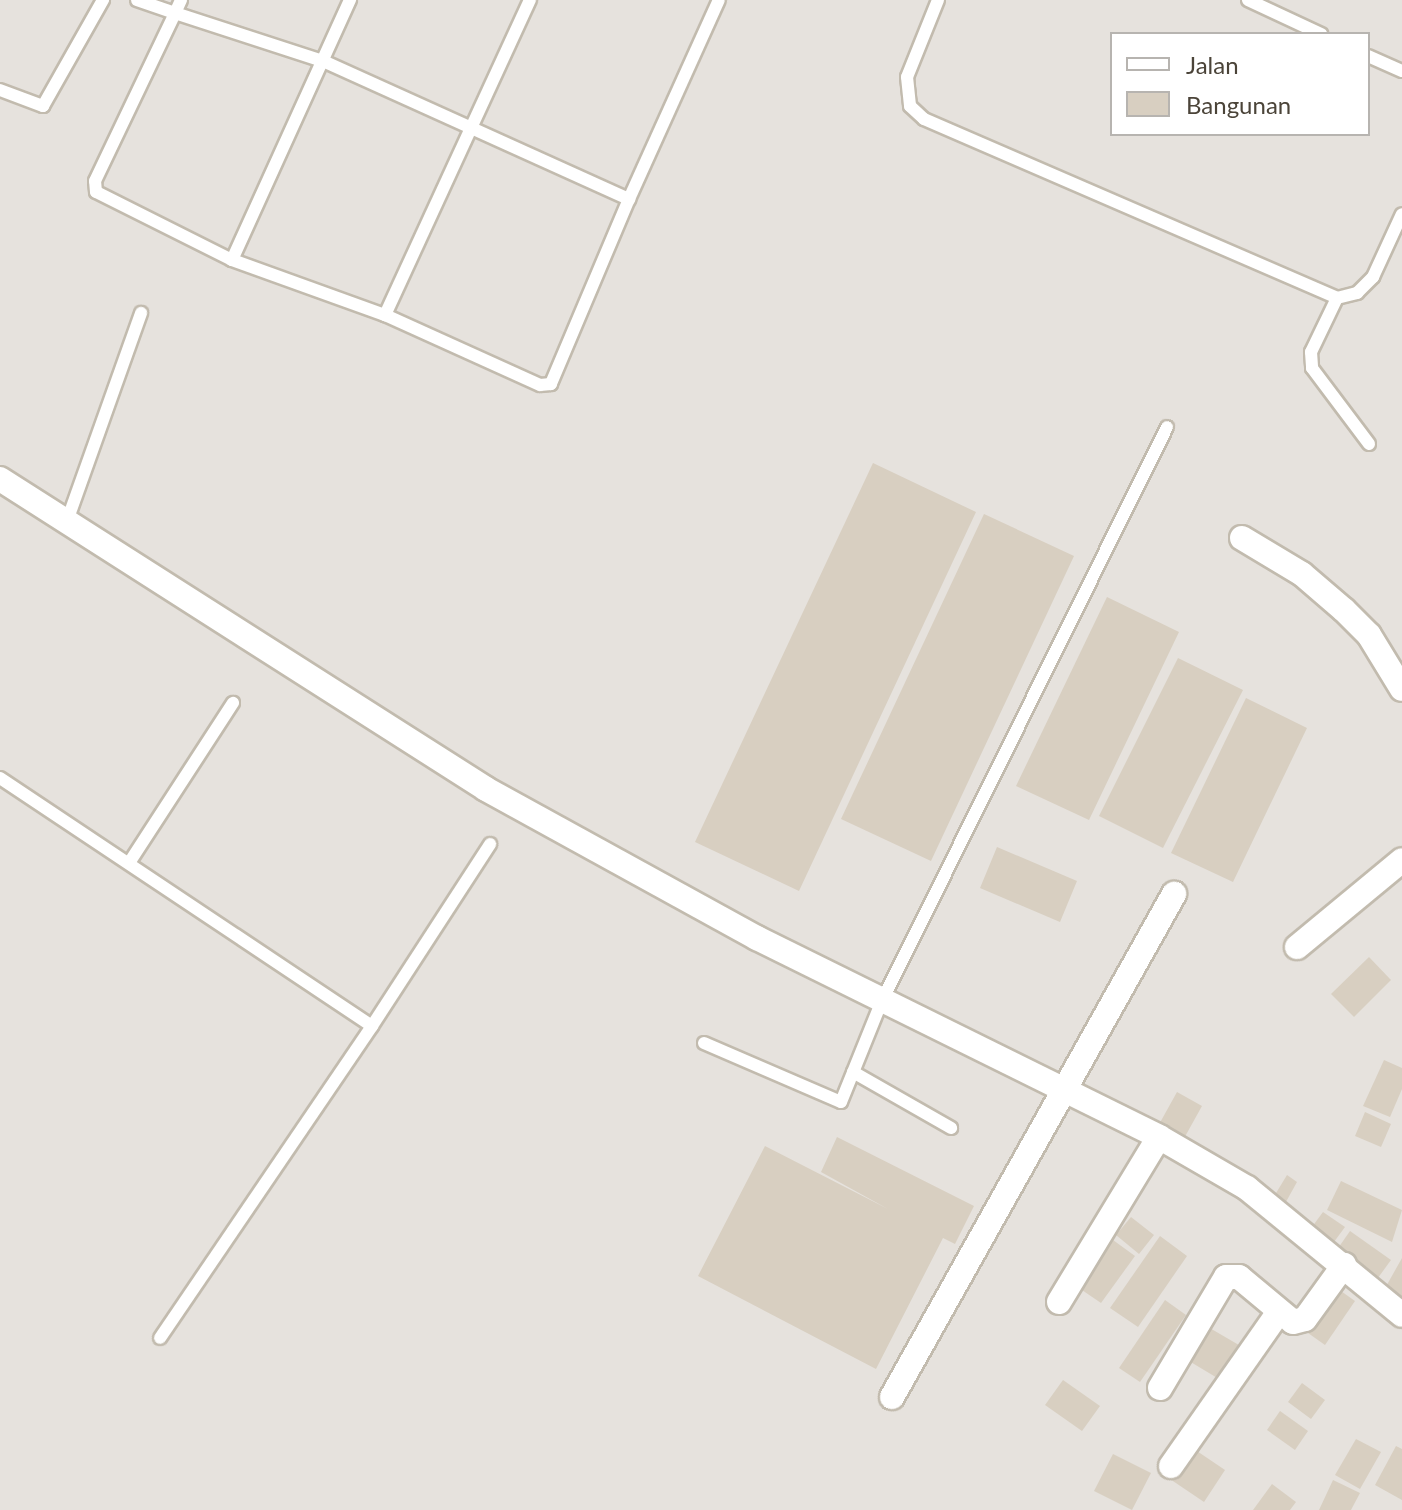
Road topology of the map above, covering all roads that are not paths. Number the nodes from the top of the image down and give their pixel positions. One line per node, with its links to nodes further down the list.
1 (103, 0): 13 (lane)
2 (137, 0): 8 (lane)
3 (350, 0): 11 (lane)
4 (530, 0): 14 (lane)
5 (719, 0): 15 (lane)
6 (938, 0): 18 (lane)
7 (1248, 0): 9 (lane)
8 (178, 6): 11 (lane); 17 (lane)
9 (1317, 32)
10 (1370, 57): 12 (lane)
11 (323, 61): 14 (lane); 17 (lane)
12 (1401, 68)
13 (0, 90)
14 (471, 128): 15 (lane); 20 (lane)
15 (629, 199): 20 (lane)
16 (1402, 214): 18 (lane)
17 (232, 260): 20 (lane)
18 (1337, 298): 22 (lane)
19 (141, 313): 24 (lane)
20 (385, 315)
21 (1167, 427): 34 (lane)
22 (1369, 444)
23 (0, 479): 24 (street)
24 (67, 521): 34 (street)
25 (1242, 538): 26 (street)
26 (1402, 689)
27 (233, 703): 31 (lane)
28 (0, 778): 31 (lane)
29 (490, 844): 35 (lane)
30 (1402, 860): 33 (street)
31 (129, 863): 35 (lane)
32 (1174, 894): 38 (street)
33 (1297, 947)
34 (881, 1003): 37 (lane); 38 (street)
35 (372, 1026): 45 (lane)
36 (704, 1043): 37 (lane)
37 (853, 1072): 39 (lane)
38 (1062, 1090): 40 (street); 47 (street)
39 (951, 1128)
40 (1159, 1137): 41 (street); 42 (street)
41 (1344, 1265): 43 (street); 44 (street)
42 (1059, 1302)
43 (1279, 1312): 46 (street); 48 (street)
44 (1402, 1315)
45 (160, 1338)
46 (1160, 1388)
47 (892, 1397)
48 (1171, 1466)

